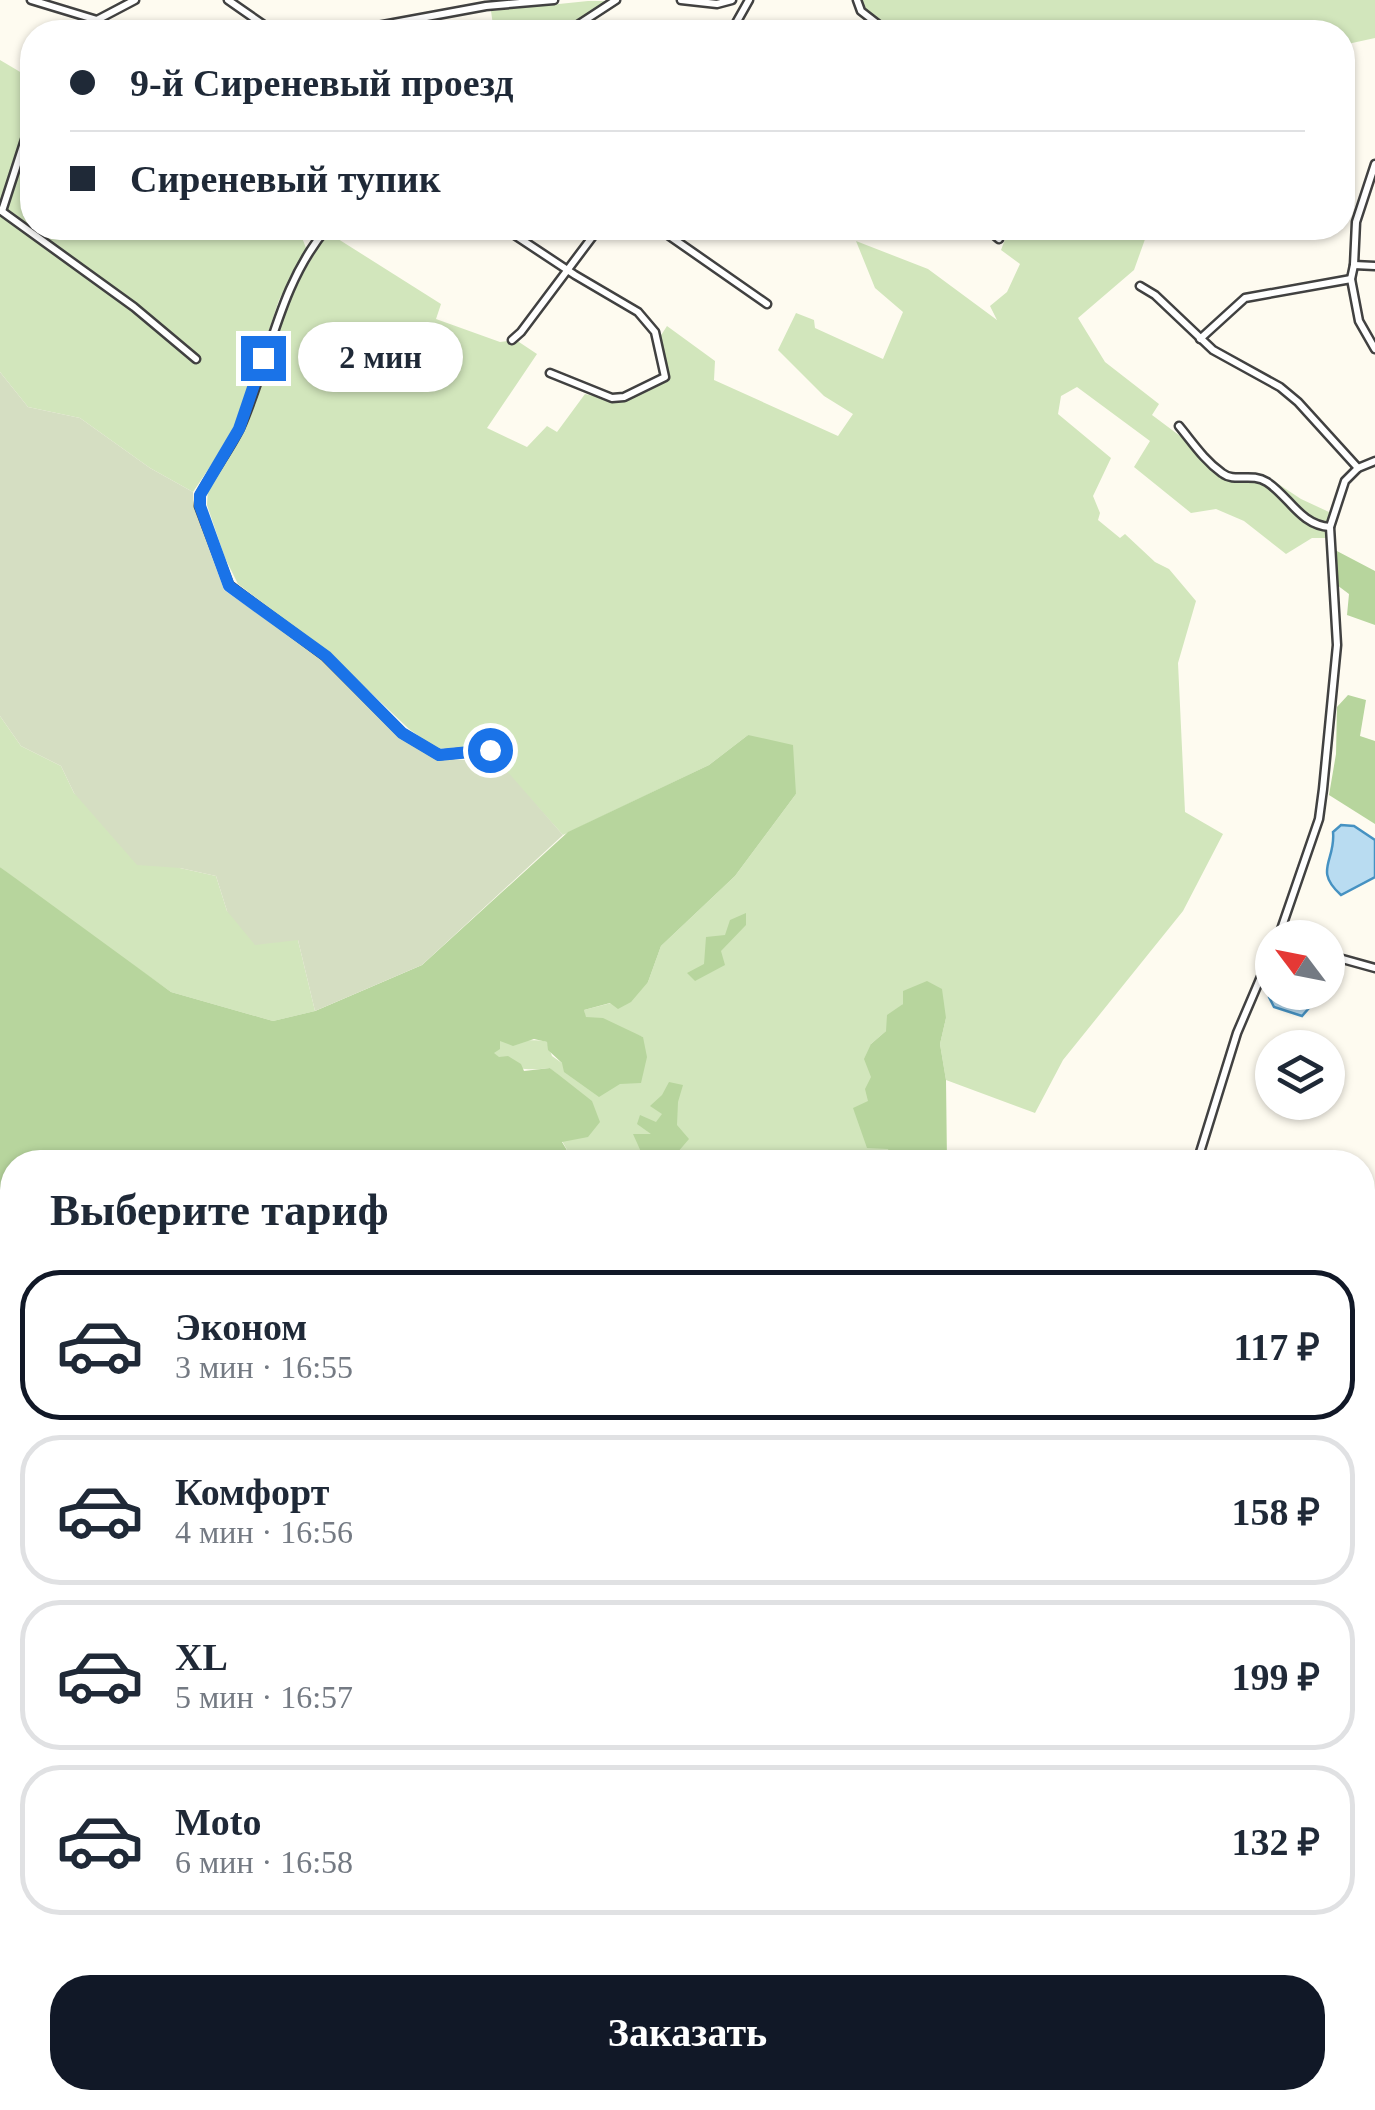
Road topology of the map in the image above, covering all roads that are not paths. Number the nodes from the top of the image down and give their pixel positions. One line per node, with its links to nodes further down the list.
1 (31, 0): 9 (street)
2 (135, 0): 9 (street)
3 (228, 0): 10 (street)
4 (554, 0): 11 (street)
5 (616, 0): 12 (street)
6 (681, 0): 7 (street)
7 (732, 0)
8 (857, 0): 13 (street)
9 (97, 20)
10 (257, 20)
11 (411, 20)
12 (585, 20)
13 (872, 20)
14 (20, 154): 16 (street)
15 (1375, 164): 22 (street)
16 (1, 211)
17 (41, 240): 31 (street)
18 (316, 240): 37 (street)
19 (522, 240): 24 (street)
20 (590, 240): 24 (street)
21 (675, 240): 27 (street)
22 (1354, 265): 23 (street); 25 (street)
23 (1375, 266)
24 (568, 270): 29 (street); 32 (street)
25 (1350, 279): 28 (street); 30 (street)
26 (1140, 286): 28 (street)
27 (767, 304)
28 (1200, 339): 35 (street)
29 (512, 340)
30 (1375, 349)
31 (196, 359)
32 (550, 373)
33 (1178, 426): 36 (street)
34 (1375, 462): 35 (street)
35 (1358, 468): 36 (street)
36 (1330, 527): 38 (street)
37 (490, 750)
38 (1284, 920)
39 (1345, 960): 40 (street)
40 (1375, 968)
41 (1255, 991): 42 (street)
42 (1201, 1150)

